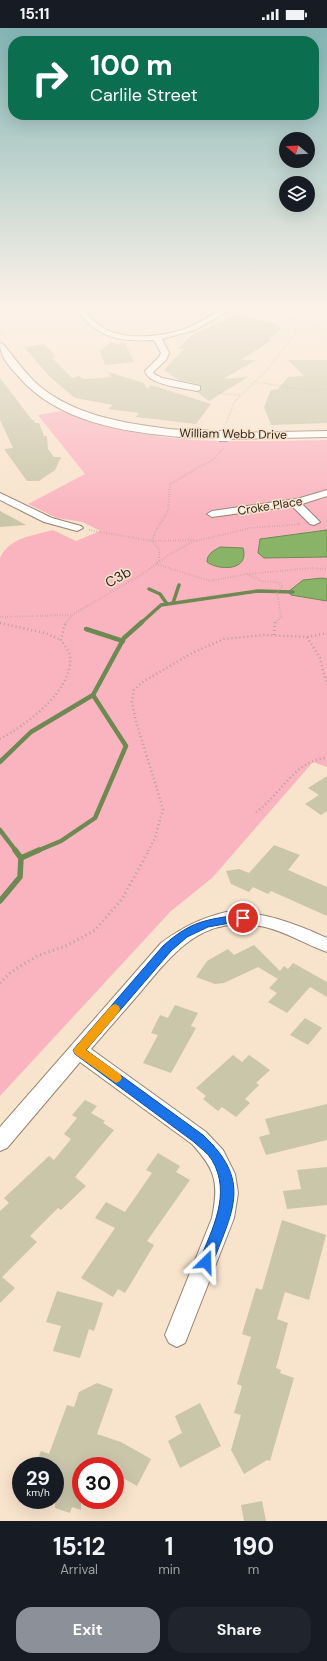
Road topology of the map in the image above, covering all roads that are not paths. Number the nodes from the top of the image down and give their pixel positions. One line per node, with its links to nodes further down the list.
1 (28, 377): 4 (main road, William Webb Drive)
2 (153, 377): 3 (street)
3 (198, 388)
4 (327, 434)
5 (327, 494): 7 (street, Croke Place)
6 (0, 496): 10 (street)
7 (295, 503): 8 (street, Croke Place); 9 (street)
8 (212, 514)
9 (314, 522)
10 (77, 528)
11 (327, 945): 12 (street)
12 (79, 1050): 13 (street); 14 (street)
13 (0, 1142)
14 (177, 1335)

